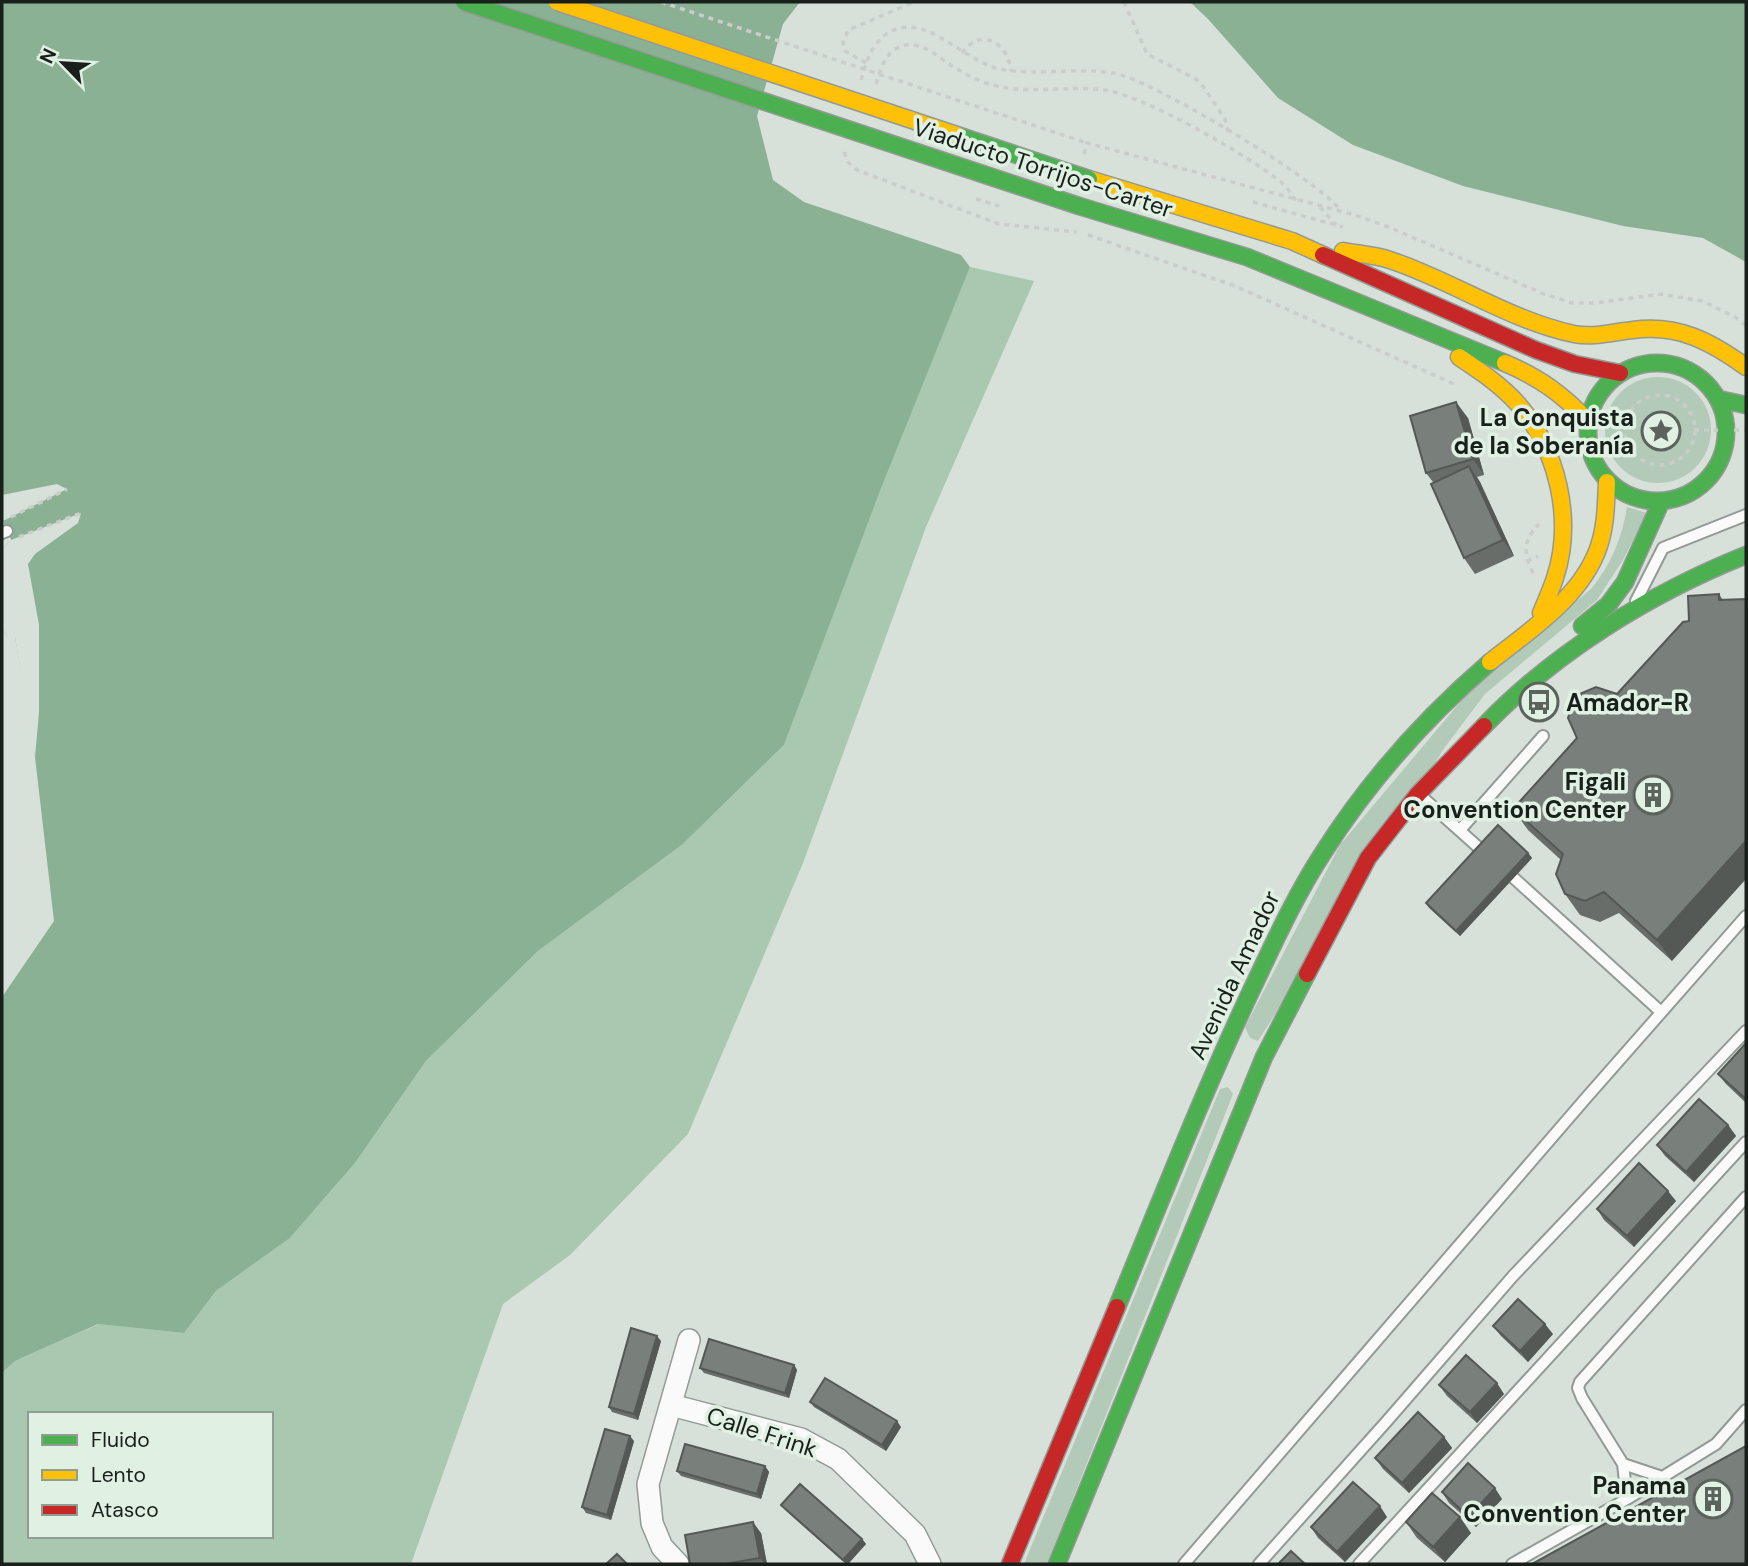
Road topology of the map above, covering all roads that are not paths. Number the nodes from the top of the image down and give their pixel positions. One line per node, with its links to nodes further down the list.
1 (464, 2): 4 (main road, Viaducto Torrijos-Carter, bridge)
2 (557, 2): 3 (main road, Viaducto Torrijos-Carter, bridge)
3 (1292, 241): 5 (main road); 6 (main road, Viaducto Torrijos-Carter)
4 (1364, 305): 9 (main road, Viaducto Torrijos-Carter); 17 (main road)
5 (1746, 367)
6 (1620, 373): 7 (main road); 9 (main road)
7 (1718, 399): 8 (main road); 11 (main road)
8 (1746, 405)
9 (1588, 421): 10 (main road)
10 (1607, 482): 11 (main road); 17 (main road, Avenida Amador)
11 (1661, 502): 18 (main road)
12 (1746, 516): 16 (lane)
13 (1746, 555): 14 (main road)
14 (1663, 594): 15 (lane); 16 (main road)
15 (1686, 597)
16 (1618, 621): 18 (main road)
17 (1533, 629): 26 (main road, Avenida Amador)
18 (1551, 668): 20 (main road)
19 (1543, 736): 21 (lane)
20 (1418, 794): 21 (lane); 25 (main road)
21 (1460, 830): 23 (lane)
22 (1746, 916): 23 (lane)
23 (1661, 1012): 39 (lane)
24 (1746, 1031): 40 (lane)
25 (1264, 1057): 26 (main road); 38 (main road)
26 (1216, 1064): 37 (main road, Avenida Amador)
27 (1746, 1142): 41 (lane)
28 (1746, 1197): 32 (lane)
29 (689, 1340): 30 (street)
30 (671, 1405): 35 (street); 36 (street, Calle Frink)
31 (1746, 1410): 33 (lane)
32 (1623, 1464): 33 (lane); 34 (lane)
33 (1662, 1477): 34 (lane)
34 (1627, 1499): 42 (lane)
35 (678, 1564)
36 (930, 1564)
37 (1010, 1564)
38 (1057, 1564)
39 (1184, 1564)
40 (1259, 1564)
41 (1359, 1564)
42 (1512, 1564)

